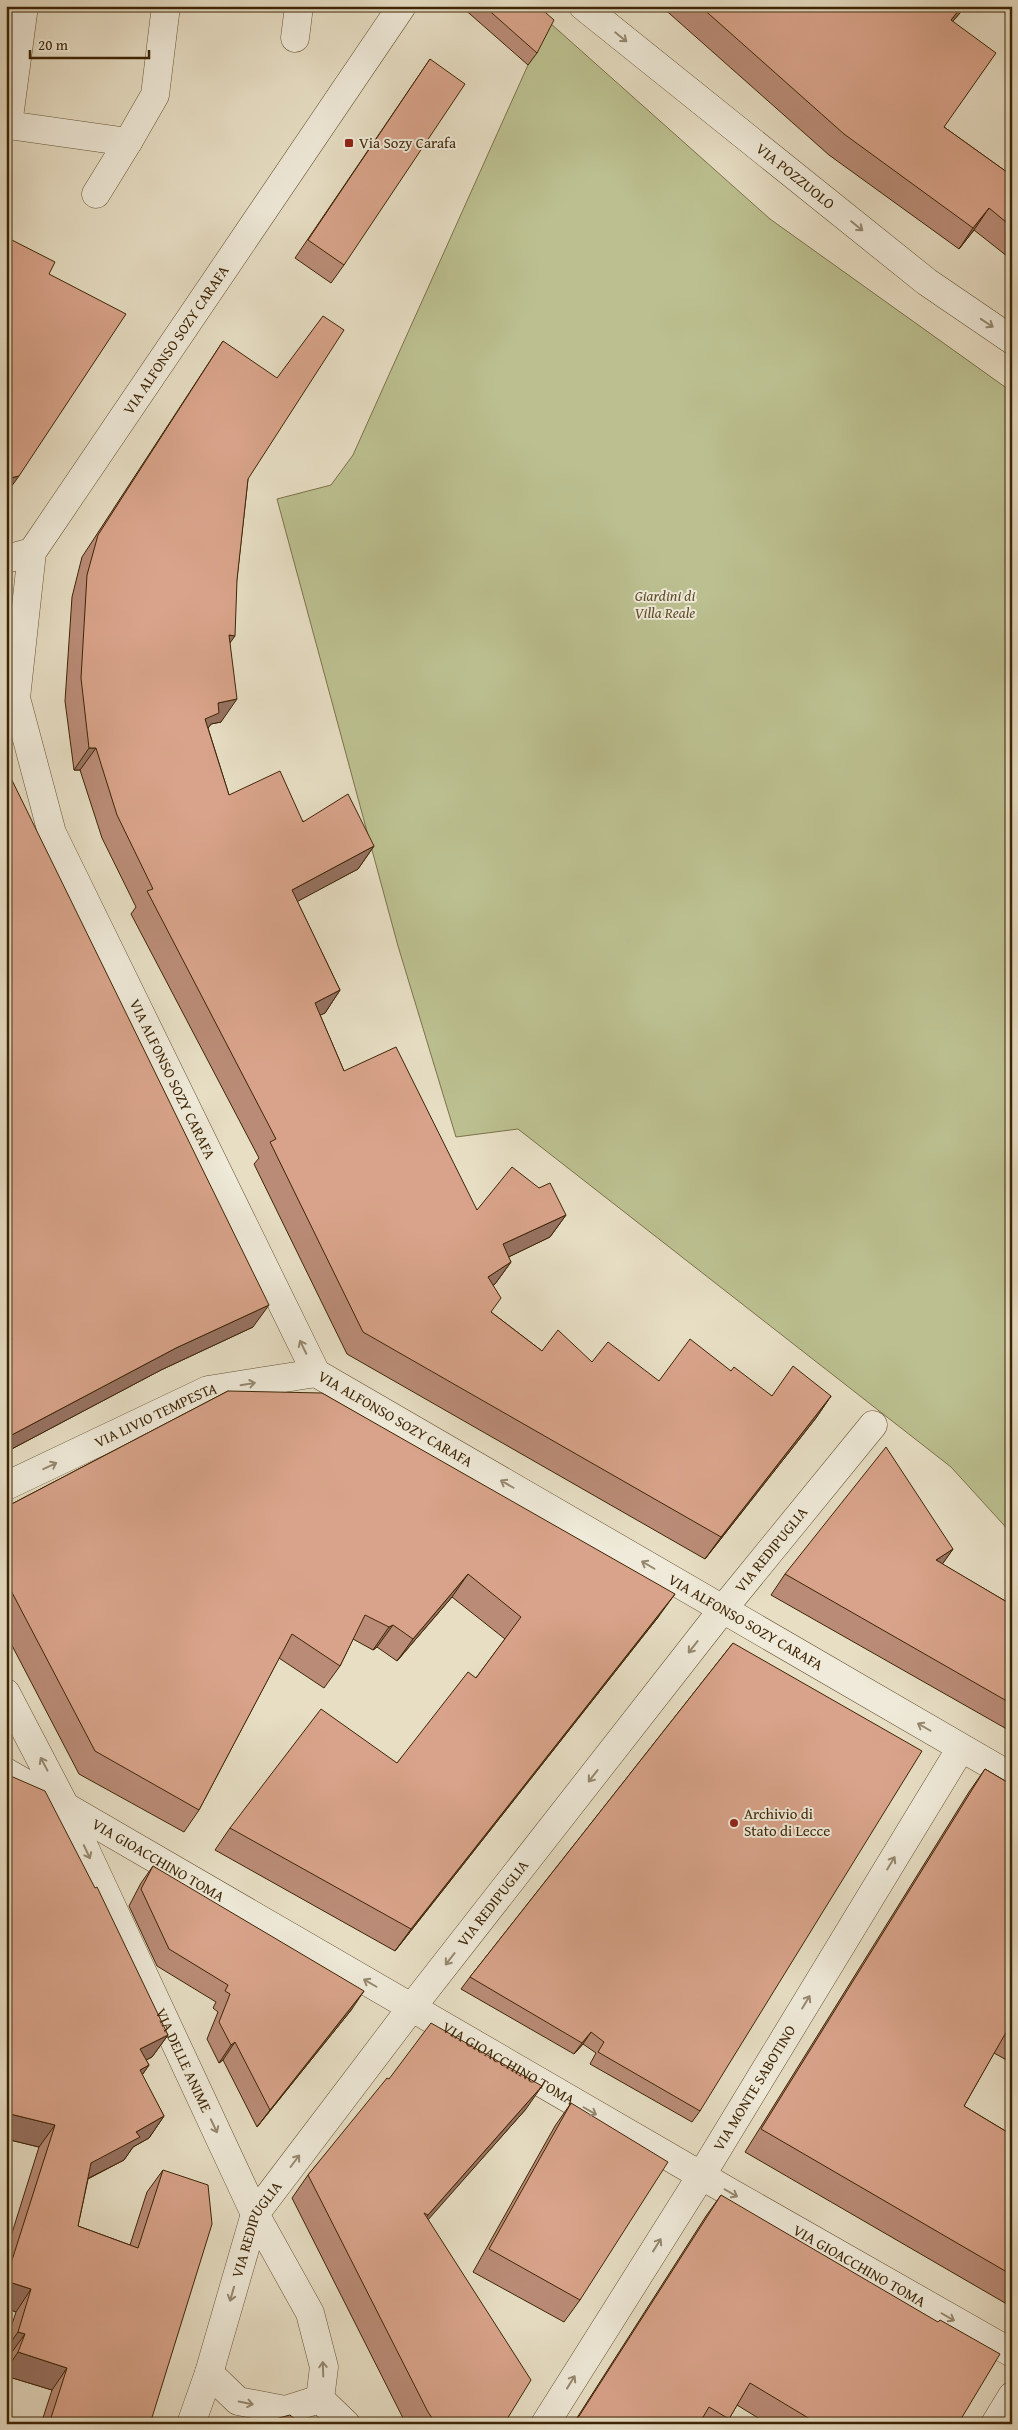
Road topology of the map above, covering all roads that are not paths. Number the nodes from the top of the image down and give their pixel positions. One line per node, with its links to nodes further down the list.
1 (24, 6): 7 (street)
2 (166, 6): 7 (street)
3 (300, 6): 6 (street)
4 (402, 6): 10 (street, VIA ALFONSO SOZY CARAFA)
5 (583, 6): 9 (street, VIA POZZUOLO, one-way to 9)
6 (295, 38)
7 (128, 142): 8 (street)
8 (96, 194)
9 (1012, 340)
10 (32, 552): 11 (street); 12 (street, VIA ALFONSO SOZY CARAFA)
11 (6, 559)
12 (11, 692): 13 (street, VIA ALFONSO SOZY CARAFA, one-way to 12)
13 (316, 1373): 15 (street, VIA LIVIO TEMPESTA, one-way to 13); 16 (street, VIA ALFONSO SOZY CARAFA, one-way to 13)
14 (873, 1425): 16 (street, VIA REDIPUGLIA)
15 (6, 1486)
16 (723, 1609): 18 (street, VIA ALFONSO SOZY CARAFA, one-way to 16); 22 (street, VIA REDIPUGLIA, one-way to 22)
17 (6, 1693): 21 (street, VIA DELLE ANIME, one-way to 17)
18 (961, 1748): 20 (street, VIA ALFONSO SOZY CARAFA); 23 (street, VIA MONTE SABOTINO, one-way to 18)
19 (6, 1772): 21 (street, VIA GIOACCHINO TOMA)
20 (1012, 1777)
21 (66, 1808): 22 (street, VIA GIOACCHINO TOMA, one-way to 21); 24 (street, VIA DELLE ANIME, one-way to 24)
22 (412, 2007): 23 (street, VIA GIOACCHINO TOMA, one-way to 23); 24 (street, VIA REDIPUGLIA, one-way to 22)
23 (701, 2176): 25 (street, VIA GIOACCHINO TOMA, one-way to 25); 31 (street, VIA MONTE SABOTINO, one-way to 23)
24 (255, 2214): 26 (street, VIA REDIPUGLIA, one-way to 26); 28 (street, VIA DELLE ANIME, one-way to 24)
25 (1012, 2353)
26 (208, 2373): 28 (street, one-way to 28); 29 (street, VIA REDIPUGLIA)
27 (1012, 2396): 32 (street)
28 (320, 2399): 30 (street)
29 (191, 2424)
30 (346, 2424)
31 (545, 2424)
32 (995, 2424)

